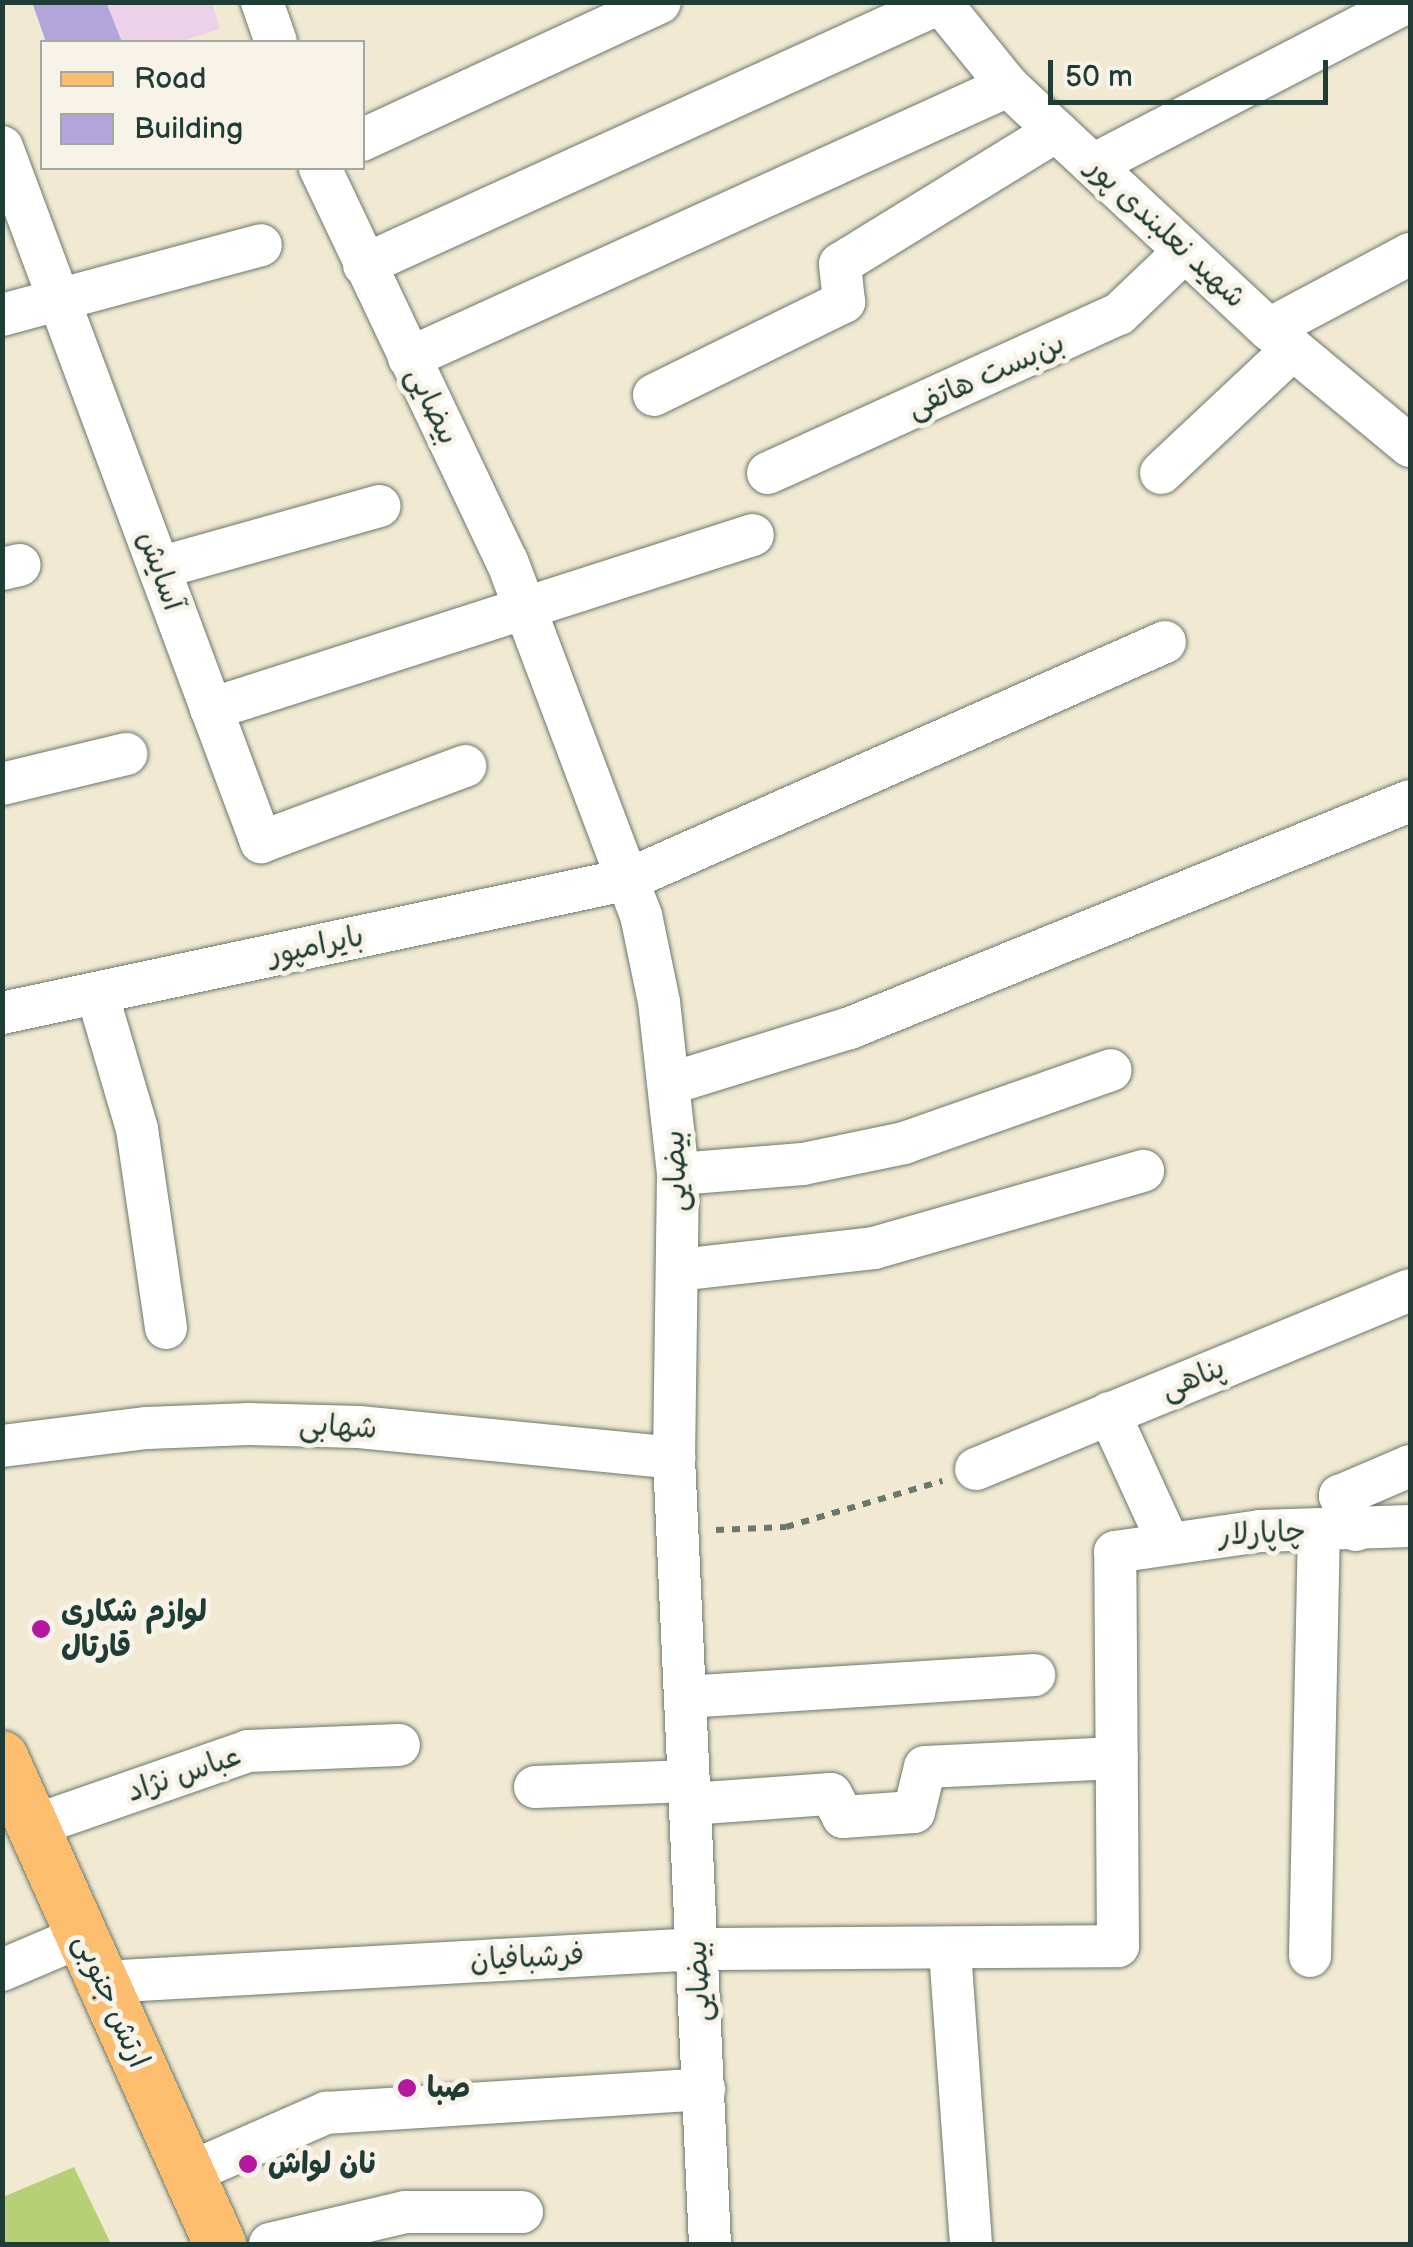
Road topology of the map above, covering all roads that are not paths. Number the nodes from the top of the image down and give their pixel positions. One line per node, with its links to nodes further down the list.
1 (262, 2): 5 (street)
2 (660, 2): 8 (street)
3 (1408, 2): 10 (street)
4 (940, 3): 6 (street, شهید نعلبندی پور); 15 (street)
5 (275, 40)
6 (1008, 86): 7 (street, شهید نعلبندی پور); 19 (street)
7 (1056, 131): 10 (street, شهید نعلبندی پور); 20 (street)
8 (365, 139)
9 (2, 147): 16 (street, آسایش)
10 (1093, 165): 13 (street, شهید نعلبندی پور)
11 (321, 170): 15 (street, بیضایی)
12 (261, 245): 16 (street)
13 (1185, 251): 18 (street, شهید نعلبندی پور); 23 (street, بن‌بست هاتفی)
14 (1410, 254): 18 (street)
15 (364, 265): 19 (street, بیضایی)
16 (60, 301): 17 (street); 26 (street, آسایش)
17 (2, 315)
18 (1281, 339): 21 (street, شهید نعلبندی پور); 22 (street)
19 (409, 358): 27 (street, بیضایی)
20 (654, 395)
21 (1410, 446)
22 (1160, 472)
23 (768, 473)
24 (380, 506): 26 (street)
25 (753, 535): 27 (street)
26 (159, 568): 29 (street, آسایش)
27 (528, 612): 29 (street); 34 (street, بیضایی)
28 (1165, 642): 34 (street, بایرامپور)
29 (211, 709): 31 (street, آسایش)
30 (126, 754): 32 (street)
31 (466, 766)
32 (2, 784)
33 (1410, 801): 38 (street)
34 (629, 879): 35 (street, بایرامپور); 38 (street, بیضایی)
35 (96, 993): 36 (street, بایرامپور); 43 (street)
36 (2, 1013)
37 (1111, 1070): 40 (street)
38 (672, 1083): 40 (street, بیضایی)
39 (1143, 1171): 41 (street)
40 (678, 1174): 41 (street, بیضایی)
41 (678, 1270): 46 (street, بیضایی)
42 (1410, 1290): 44 (street, پناهی)
43 (166, 1328)
44 (1109, 1413): 48 (street, پناهی); 51 (street)
45 (2, 1446): 46 (street, شهابی)
46 (674, 1458): 53 (street, بیضایی)
47 (1410, 1466): 50 (street)
48 (976, 1469)
49 (1410, 1526): 50 (street, چاپارلار)
50 (1338, 1530): 51 (street, چاپارلار); 63 (street)
51 (1168, 1542): 56 (street, چاپارلار)
52 (1034, 1675): 53 (street)
53 (685, 1697): 58 (street, بیضایی)
54 (399, 1745): 59 (street, عباس نژاد)
55 (2, 1757): 59 (main road, ارتش جنوبی)
56 (1117, 1758): 58 (street); 62 (street, فرشبافیان)
57 (534, 1786): 58 (street)
58 (690, 1793): 61 (street, بیضایی)
59 (33, 1826): 60 (main road, ارتش جنوبی)
60 (82, 1936): 64 (street); 65 (main road, ارتش جنوبی)
61 (698, 1949): 62 (street, فرشبافیان); 65 (street, فرشبافیان); 66 (street, بیضایی)
62 (950, 1951): 72 (street)
63 (1310, 1956)
64 (2, 1970)
65 (103, 1982): 67 (main road, ارتش جنوبی)
66 (704, 2088): 67 (street); 71 (street, بیضایی)
67 (188, 2173): 69 (main road, ارتش جنوبی)
68 (522, 2212): 70 (street)
69 (220, 2244)
70 (270, 2244)
71 (710, 2244)
72 (971, 2244)

